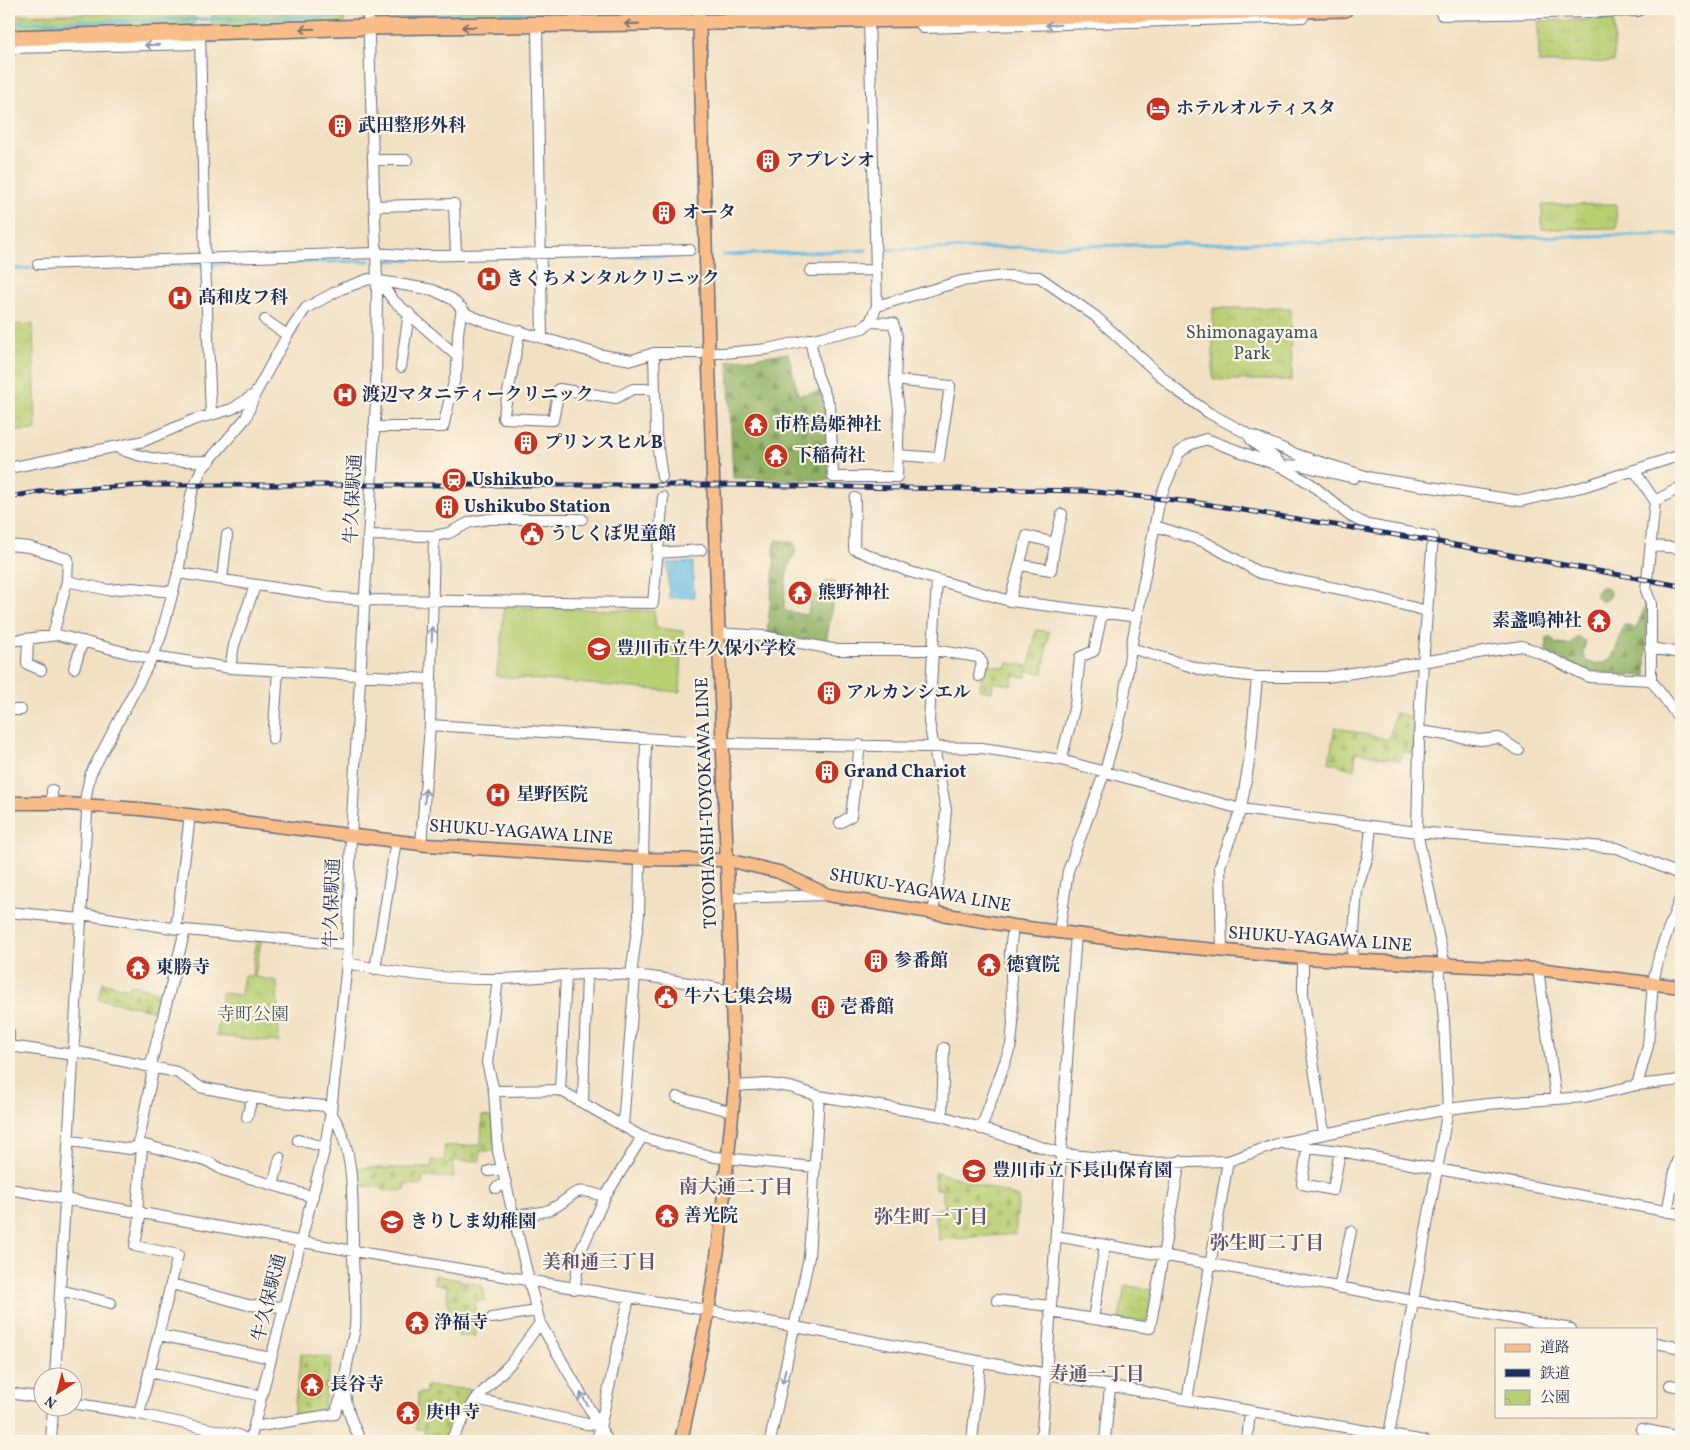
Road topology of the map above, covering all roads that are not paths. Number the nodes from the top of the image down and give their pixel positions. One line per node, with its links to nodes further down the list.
1 (368, 9): 9 (street, 牛久保駅通)
2 (1345, 9): 5 (highway)
3 (1440, 9): 4 (street)
4 (1638, 9)
5 (1308, 10): 7 (highway, one-way to 7)
6 (699, 16): 7 (highway); 8 (highway, one-way to 8); 35 (main road, TOYOHASHI-TOYOKAWA LINE)
7 (869, 20): 22 (street)
8 (537, 26): 9 (highway, one-way to 9); 18 (street)
9 (368, 27): 11 (highway, one-way to 11); 13 (street, 牛久保駅通)
10 (9, 38): 11 (highway)
11 (200, 39): 12 (street, one-way to 12); 20 (street)
12 (9, 48)
13 (373, 160): 14 (street); 15 (street, 牛久保駅通)
14 (407, 160)
15 (375, 206): 17 (street, 牛久保駅通); 19 (street)
16 (690, 250): 18 (street)
17 (374, 253): 19 (street); 20 (street); 24 (street, 牛久保駅通)
18 (541, 253): 19 (street); 32 (street)
19 (456, 255)
20 (205, 260): 21 (street); 41 (street)
21 (38, 264)
22 (876, 270): 23 (street); 25 (street)
23 (810, 271)
24 (377, 279): 26 (street); 27 (street); 31 (street); 42 (street, 牛久保駅通)
25 (876, 306): 29 (street); 43 (street)
26 (462, 308): 30 (street); 36 (street)
27 (409, 313): 36 (street); 37 (street)
28 (265, 320): 31 (street)
29 (870, 322): 33 (street); 38 (street)
30 (520, 331): 32 (street); 39 (street)
31 (287, 335): 40 (street)
32 (542, 338): 34 (street)
33 (810, 339): 35 (street); 45 (street)
34 (654, 353): 35 (street); 39 (street)
35 (708, 353): 82 (main road, TOYOHASHI-TOYOKAWA LINE)
36 (457, 356): 42 (street)
37 (401, 367)
38 (895, 380): 45 (street); 45 (street)
39 (655, 388): 51 (street)
40 (255, 394): 41 (street); 47 (street)
41 (211, 415): 44 (street)
42 (374, 427): 61 (street, 牛久保駅通)
43 (1248, 434): 48 (street); 52 (street)
44 (116, 447): 47 (street); 49 (street)
45 (898, 455)
46 (1681, 455): 50 (street)
47 (210, 460): 70 (street)
48 (1282, 467): 52 (street); 59 (street); 79 (street)
49 (9, 468)
50 (1634, 470): 52 (street); 56 (street)
51 (662, 477)
52 (1372, 478)
53 (1681, 487): 56 (street)
54 (663, 496): 68 (street)
55 (855, 498): 72 (street)
56 (1655, 500): 65 (street)
57 (1062, 514): 63 (street)
58 (582, 519): 62 (street)
59 (1155, 526): 79 (street); 81 (street)
60 (227, 535): 71 (street)
61 (368, 535): 62 (street); 76 (street, 牛久保駅通)
62 (434, 536): 77 (street)
63 (1055, 542): 69 (street); 69 (street)
64 (9, 545): 73 (street)
65 (1651, 546): 66 (street); 88 (street)
66 (1681, 548)
67 (701, 550): 68 (street)
68 (657, 553): 77 (street)
69 (1020, 565): 78 (street)
70 (178, 573): 71 (street); 75 (street)
71 (222, 580): 74 (street)
72 (937, 580): 78 (street); 89 (street)
73 (68, 581): 75 (street); 83 (street)
74 (255, 586): 76 (street); 94 (street)
75 (173, 592): 91 (street)
76 (365, 600): 77 (street); 97 (street, 牛久保駅通)
77 (434, 601): 100 (street, one-way to 77)
78 (1010, 601): 80 (street)
79 (1427, 611): 92 (street)
80 (1102, 612): 81 (street); 113 (street)
81 (1138, 617): 87 (street)
82 (718, 632): 89 (street); 109 (main road, TOYOHASHI-TOYOKAWA LINE)
83 (53, 635): 84 (street); 86 (street)
84 (28, 638): 85 (street); 95 (street)
85 (9, 641)
86 (83, 641): 91 (street); 93 (street)
87 (1131, 648): 99 (street); 114 (street)
88 (1650, 648): 90 (street); 101 (street)
89 (933, 650): 98 (street); 111 (street)
90 (1681, 653)
91 (152, 658): 94 (street); 118 (street)
92 (1424, 663): 99 (street); 101 (street); 106 (street)
93 (74, 668)
94 (230, 668): 96 (street)
95 (41, 670)
96 (278, 671): 97 (street); 107 (street)
97 (361, 676): 100 (street); 124 (street, 牛久保駅通)
98 (979, 676)
99 (1257, 677): 119 (street)
100 (430, 679): 105 (street)
101 (1651, 680): 104 (street)
102 (9, 710): 103 (street)
103 (21, 710)
104 (1681, 722)
105 (430, 725): 108 (street); 126 (street, one-way to 105)
106 (1420, 732): 112 (street); 123 (street)
107 (273, 739)
108 (646, 740): 109 (street); 127 (street)
109 (722, 743): 110 (street); 128 (main road, TOYOHASHI-TOYOKAWA LINE)
110 (860, 745): 111 (street); 121 (street)
111 (935, 747): 113 (street); 134 (street)
112 (1518, 750)
113 (1061, 760): 114 (street)
114 (1106, 772): 119 (street); 138 (street)
115 (52, 790): 117 (street)
116 (9, 803): 117 (main road, SHUKU-YAGAWA LINE)
117 (52, 803): 118 (main road, SHUKU-YAGAWA LINE)
118 (85, 805): 120 (main road, SHUKU-YAGAWA LINE); 135 (street)
119 (1241, 809): 122 (street); 141 (street)
120 (190, 815): 124 (main road, SHUKU-YAGAWA LINE); 137 (street)
121 (840, 822)
122 (1371, 826): 123 (street); 143 (street)
123 (1417, 832): 129 (street); 145 (street)
124 (351, 836): 125 (main road, SHUKU-YAGAWA LINE); 140 (street, 牛久保駅通)
125 (396, 841): 126 (main road, SHUKU-YAGAWA LINE); 146 (street)
126 (421, 845): 127 (main road, SHUKU-YAGAWA LINE)
127 (641, 858): 128 (main road, SHUKU-YAGAWA LINE); 149 (street)
128 (727, 860): 130 (main road, SHUKU-YAGAWA LINE); 132 (main road, TOYOHASHI-TOYOKAWA LINE)
129 (1681, 875)
130 (828, 895): 132 (street); 134 (main road, SHUKU-YAGAWA LINE)
131 (1681, 896): 152 (street)
132 (728, 898): 154 (main road, TOYOHASHI-TOYOKAWA LINE)
133 (9, 912): 135 (street)
134 (933, 912): 136 (main road, SHUKU-YAGAWA LINE)
135 (81, 916): 137 (street); 157 (street)
136 (1013, 926): 138 (main road, SHUKU-YAGAWA LINE); 175 (street)
137 (181, 929): 140 (street); 158 (street)
138 (1059, 932): 139 (main road, SHUKU-YAGAWA LINE)
139 (1076, 934): 141 (main road, SHUKU-YAGAWA LINE); 185 (street)
140 (348, 945): 144 (street, 牛久保駅通)
141 (1222, 950): 142 (main road, SHUKU-YAGAWA LINE)
142 (1303, 958): 143 (main road, SHUKU-YAGAWA LINE); 176 (street)
143 (1352, 961): 145 (main road, SHUKU-YAGAWA LINE)
144 (347, 963): 146 (street); 170 (street, 牛久保駅通)
145 (1442, 966): 147 (main road, SHUKU-YAGAWA LINE); 169 (street)
146 (375, 969): 151 (street)
147 (1538, 969): 152 (main road, SHUKU-YAGAWA LINE); 167 (street)
148 (587, 974): 149 (street); 150 (street); 168 (street)
149 (633, 975): 154 (street); 174 (street)
150 (566, 976): 151 (street); 162 (street)
151 (498, 979): 163 (street)
152 (1653, 982): 153 (main road, SHUKU-YAGAWA LINE); 161 (street)
153 (1681, 987)
154 (732, 991): 160 (main road, TOYOHASHI-TOYOKAWA LINE)
155 (9, 1040): 157 (street)
156 (944, 1048): 172 (street)
157 (72, 1053): 158 (street); 179 (street)
158 (152, 1068): 166 (street); 181 (street)
159 (1681, 1080): 161 (street)
160 (735, 1086): 164 (street); 171 (main road, TOYOHASHI-TOYOKAWA LINE)
161 (1636, 1086): 167 (street)
162 (560, 1090): 163 (street); 168 (street)
163 (494, 1091): 193 (street)
164 (819, 1096): 172 (street); 191 (street)
165 (677, 1097): 171 (street)
166 (252, 1098): 170 (street); 173 (street)
167 (1556, 1098): 169 (street)
168 (583, 1101): 174 (street)
169 (1448, 1109): 176 (street); 192 (street)
170 (331, 1112): 182 (street, 牛久保駅通); 208 (street)
171 (732, 1112): 187 (main road, TOYOHASHI-TOYOKAWA LINE)
172 (942, 1116): 175 (street)
173 (247, 1117)
174 (623, 1125): 177 (street)
175 (981, 1129): 185 (street)
176 (1324, 1134): 180 (street)
177 (642, 1137): 187 (street); 198 (street)
178 (298, 1140): 182 (street)
179 (70, 1141): 181 (street); 199 (street)
180 (1280, 1143): 183 (street); 188 (street)
181 (140, 1144): 195 (street); 200 (street)
182 (325, 1147): 197 (street, 牛久保駅通)
183 (1308, 1148): 184 (street); 184 (street)
184 (1340, 1151): 192 (street)
185 (1062, 1154): 190 (street); 205 (street)
186 (280, 1158): 195 (street)
187 (728, 1160): 191 (street); 223 (main road, TOYOHASHI-TOYOKAWA LINE)
188 (1228, 1161): 190 (street); 210 (street)
189 (1677, 1161): 201 (street)
190 (1180, 1162): 209 (street)
191 (814, 1167): 227 (street)
192 (1438, 1169): 201 (street); 218 (street)
193 (502, 1170): 194 (street); 203 (street)
194 (489, 1171)
195 (272, 1185): 197 (street)
196 (9, 1189): 199 (street)
197 (313, 1197): 206 (street, 牛久保駅通)
198 (605, 1197): 203 (street); 214 (street)
199 (66, 1200): 200 (street); 215 (street)
200 (139, 1211): 206 (street); 212 (street)
201 (1667, 1212): 202 (street)
202 (1681, 1214)
203 (514, 1215): 211 (street)
204 (1351, 1231): 213 (street)
205 (1056, 1236): 207 (street); 221 (street)
206 (301, 1242): 208 (street); 220 (street, 牛久保駅通)
207 (1105, 1245): 209 (street); 225 (street)
208 (353, 1251): 211 (street); 240 (street)
209 (1162, 1256): 210 (street); 225 (street)
210 (1210, 1264): 213 (street); 245 (street)
211 (529, 1281): 214 (street); 222 (street)
212 (172, 1284): 220 (street); 229 (street)
213 (1340, 1288): 218 (street)
214 (574, 1289): 216 (street)
215 (60, 1290): 219 (street); 234 (street)
216 (630, 1298): 223 (street); 250 (street)
217 (997, 1300): 221 (street)
218 (1414, 1300): 228 (street); 254 (street)
219 (111, 1303)
220 (284, 1307): 232 (street, 牛久保駅通)
221 (1050, 1309): 225 (street); 236 (street)
222 (536, 1311): 224 (street); 226 (street)
223 (708, 1311): 227 (street); 261 (main road, TOYOHASHI-TOYOKAWA LINE)
224 (492, 1318)
225 (1093, 1319)
226 (540, 1323): 244 (street); 250 (street, one-way to 226)
227 (794, 1328): 233 (street); 262 (street, one-way to 262)
228 (1566, 1328)
229 (159, 1335): 232 (street); 235 (street)
230 (1658, 1344): 231 (street)
231 (1681, 1348)
232 (271, 1358): 243 (street, 牛久保駅通)
233 (980, 1362): 236 (street); 263 (street)
234 (56, 1368)
235 (150, 1372): 243 (street); 248 (street)
236 (1046, 1374): 238 (street); 264 (street)
237 (1670, 1385): 239 (street)
238 (1110, 1386): 245 (street); 265 (street)
239 (1681, 1387)
240 (344, 1388): 251 (street); 257 (street)
241 (9, 1393): 242 (street)
242 (32, 1396)
243 (262, 1396): 251 (street, 牛久保駅通)
244 (476, 1399): 250 (street); 258 (street)
245 (1187, 1400): 247 (street)
246 (82, 1405): 248 (street)
247 (1250, 1412): 254 (street); 266 (street)
248 (139, 1414): 256 (street)
249 (52, 1418): 255 (street)
250 (599, 1425): 259 (street); 260 (street)
251 (254, 1427): 256 (street, 牛久保駅通)
252 (1641, 1429): 253 (street)
253 (1681, 1437)
254 (1389, 1438): 267 (street)
255 (51, 1441)
256 (249, 1441)
257 (361, 1441)
258 (450, 1441)
259 (597, 1441)
260 (608, 1441)
261 (681, 1441)
262 (770, 1441)
263 (972, 1441)
264 (1041, 1441)
265 (1105, 1441)
266 (1247, 1441)
267 (1425, 1441)

